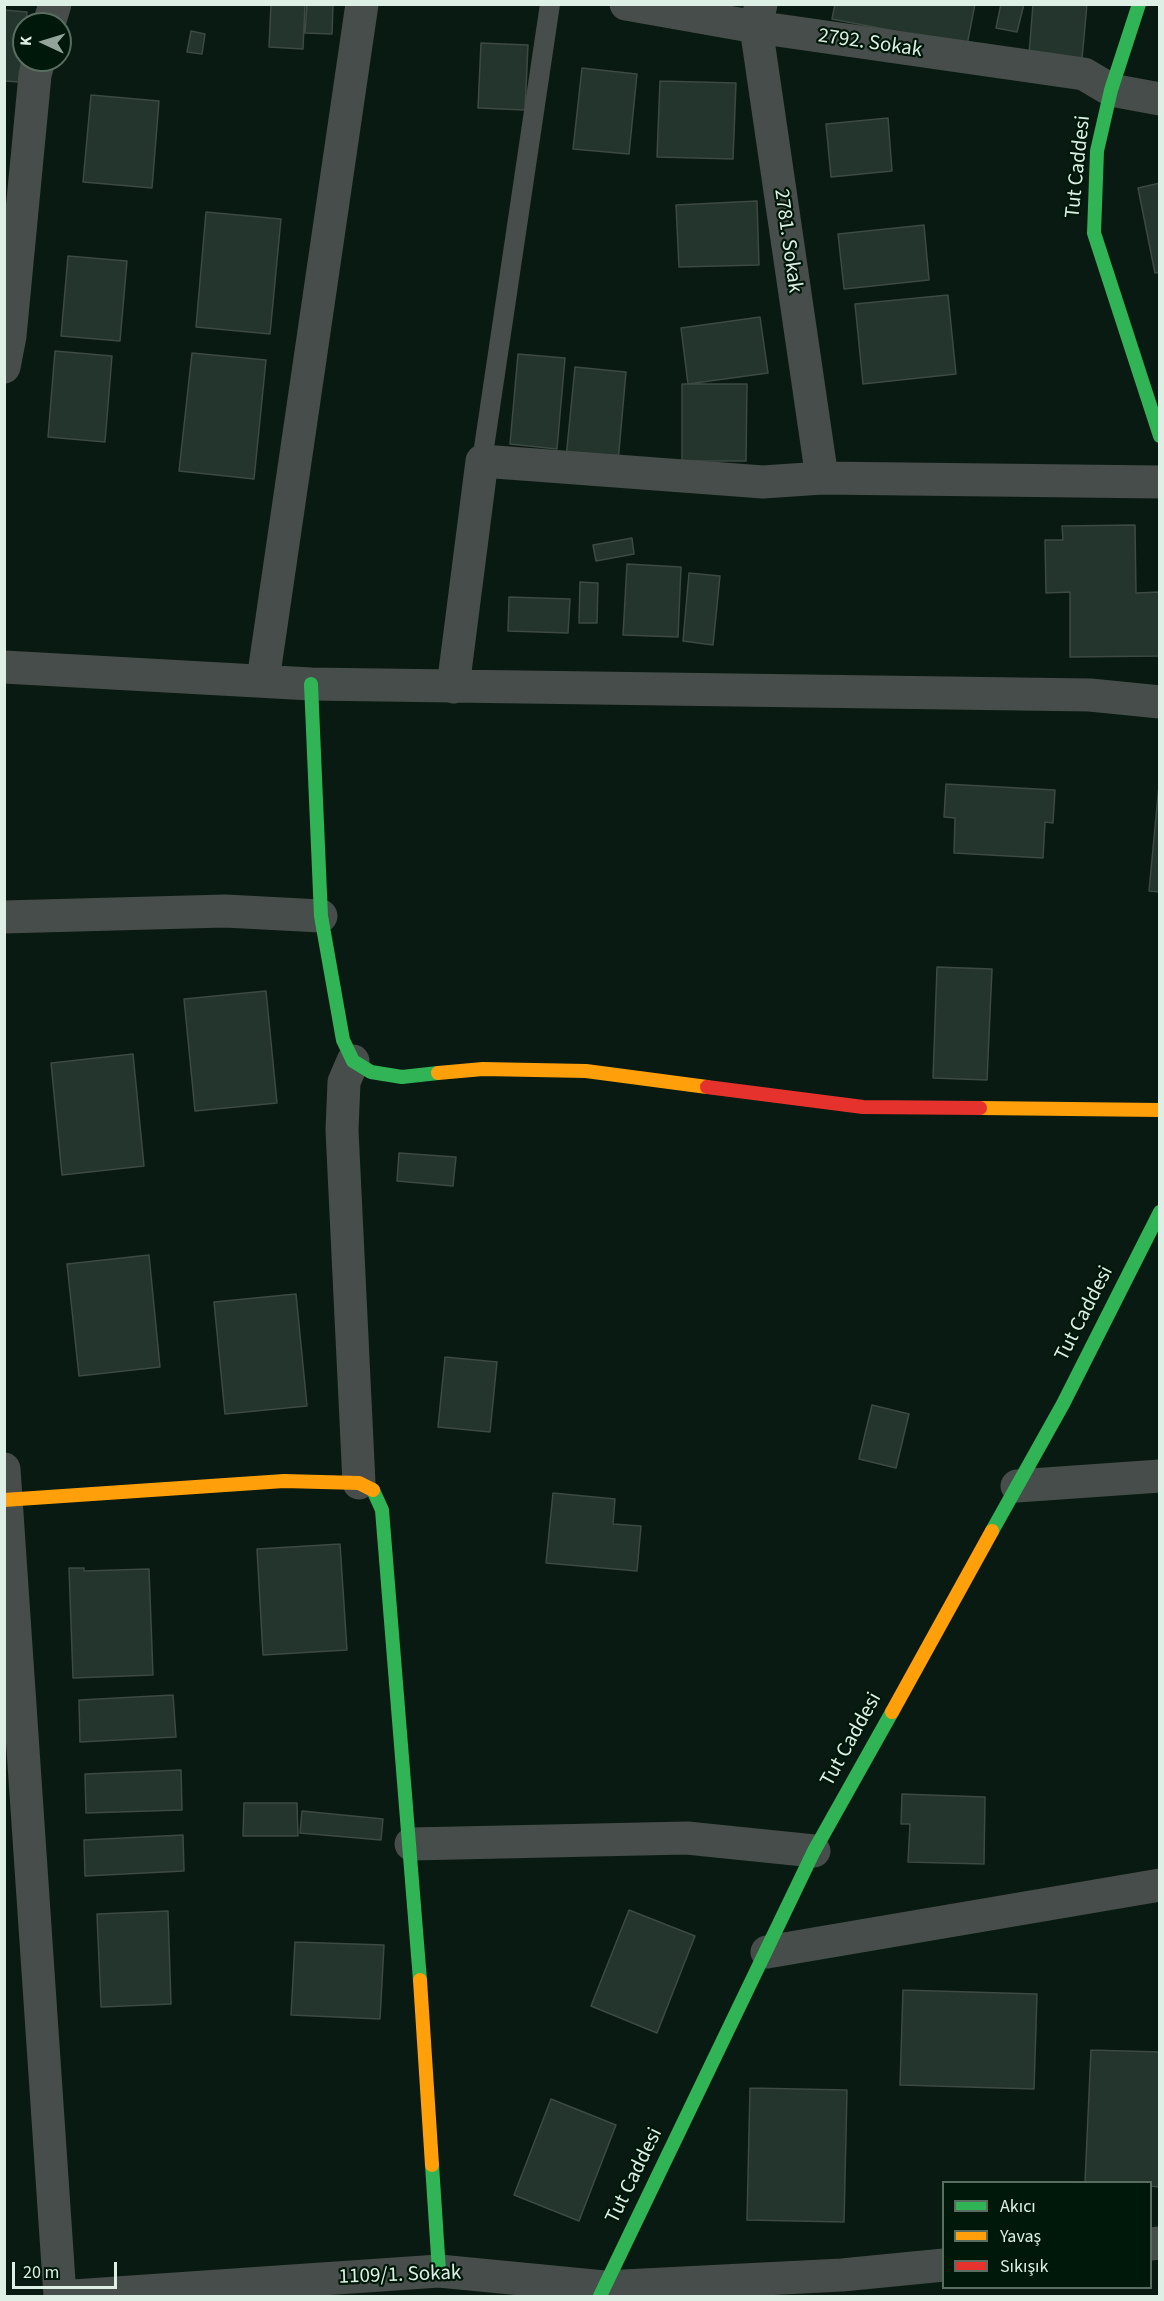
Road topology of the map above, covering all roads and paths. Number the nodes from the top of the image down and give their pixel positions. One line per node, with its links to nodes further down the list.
1 (362, 4): 15 (street)
2 (550, 4): 11 (lane)
3 (626, 4): 5 (street, 2792. Sokak)
4 (1139, 4): 7 (street, Tut Caddesi)
5 (759, 16): 7 (street, 2792. Sokak); 12 (street, 2781. Sokak)
6 (36, 72): 9 (street)
7 (1111, 90): 8 (street); 10 (street, Tut Caddesi)
8 (1160, 99)
9 (4, 367)
10 (1160, 436)
11 (482, 461): 12 (street); 17 (street)
12 (822, 478): 13 (street)
13 (1160, 482)
14 (4, 667): 15 (street)
15 (263, 681): 16 (street)
16 (311, 684): 17 (street); 19 (street)
17 (453, 687): 18 (street)
18 (1160, 702)
19 (321, 916): 20 (street); 21 (street)
20 (4, 917)
21 (353, 1060): 22 (street); 25 (street)
22 (1160, 1110)
23 (1160, 1212): 26 (street, Tut Caddesi)
24 (1160, 1476): 26 (street)
25 (358, 1482): 27 (street); 28 (street)
26 (1017, 1486): 29 (street, Tut Caddesi)
27 (5, 1490): 36 (street)
28 (411, 1844): 29 (street); 33 (street)
29 (814, 1851): 31 (street, Tut Caddesi)
30 (1160, 1885): 31 (street)
31 (767, 1952): 35 (street, Tut Caddesi)
32 (942, 2265): 34 (street, 1109/1. Sokak)
33 (439, 2271): 35 (street, 1109/1. Sokak); 37 (street, 1109/1. Sokak)
34 (843, 2286): 35 (street, 1109/1. Sokak)
35 (602, 2292)
36 (60, 2296)
37 (73, 2296)

